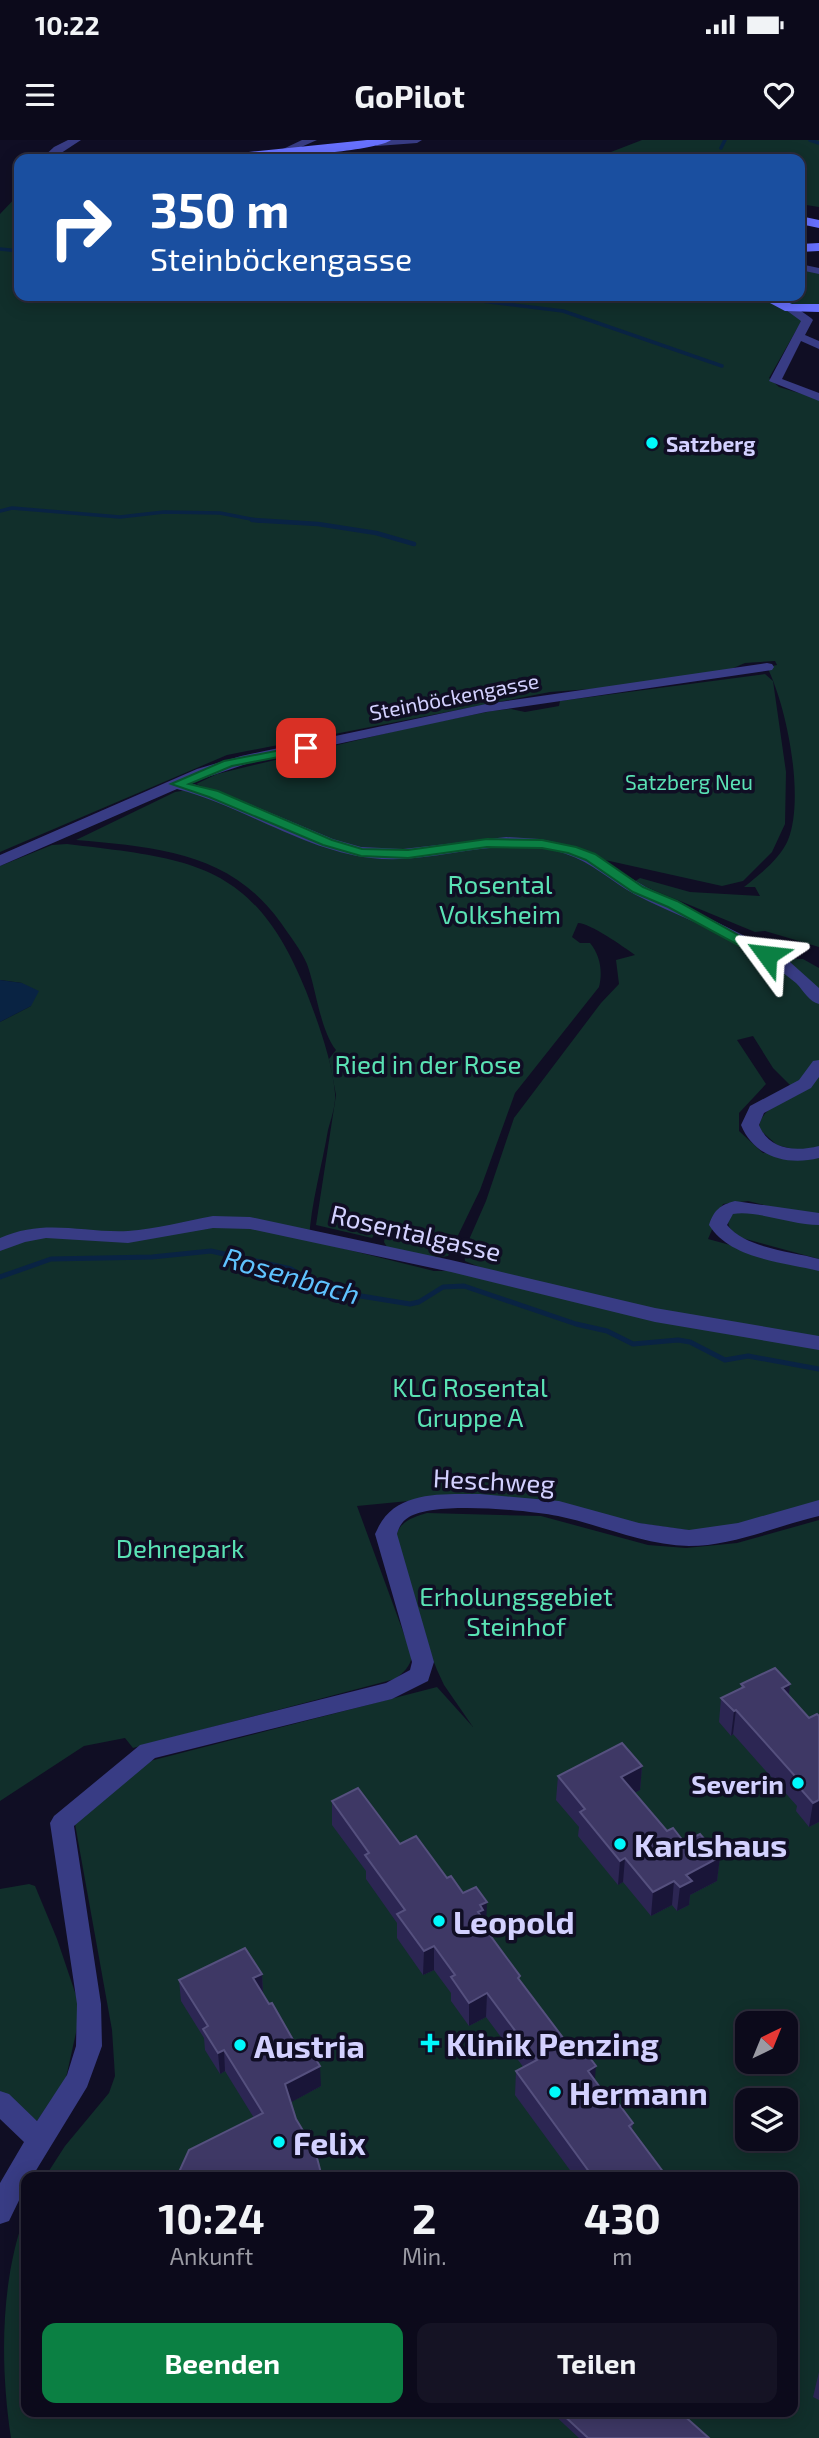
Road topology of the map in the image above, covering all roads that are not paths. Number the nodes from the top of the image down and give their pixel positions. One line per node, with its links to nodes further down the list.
1 (76, 140): 6 (street)
2 (312, 140): 5 (street)
3 (417, 140): 4 (street)
4 (381, 141): 7 (street)
5 (288, 149)
6 (52, 154)
7 (257, 154)
8 (775, 301): 9 (street)
9 (790, 307): 10 (street); 12 (street)
10 (819, 309)
11 (819, 314): 12 (street)
12 (807, 320): 13 (street)
13 (797, 336): 14 (street); 15 (street)
14 (819, 345)
15 (819, 397)
16 (768, 667): 17 (street, Steinböckengasse)
17 (177, 784): 18 (street, Steinböckengasse); 19 (street)
18 (0, 861)
19 (819, 999)
20 (819, 1065): 21 (street)
21 (819, 1152)
22 (819, 1219): 24 (street)
23 (0, 1245): 25 (street, Rosentalgasse)
24 (819, 1265)
25 (819, 1343)
26 (819, 1508): 28 (street, Heschweg)
27 (0, 2102): 28 (street)
28 (39, 2140): 29 (street)
29 (0, 2212)

